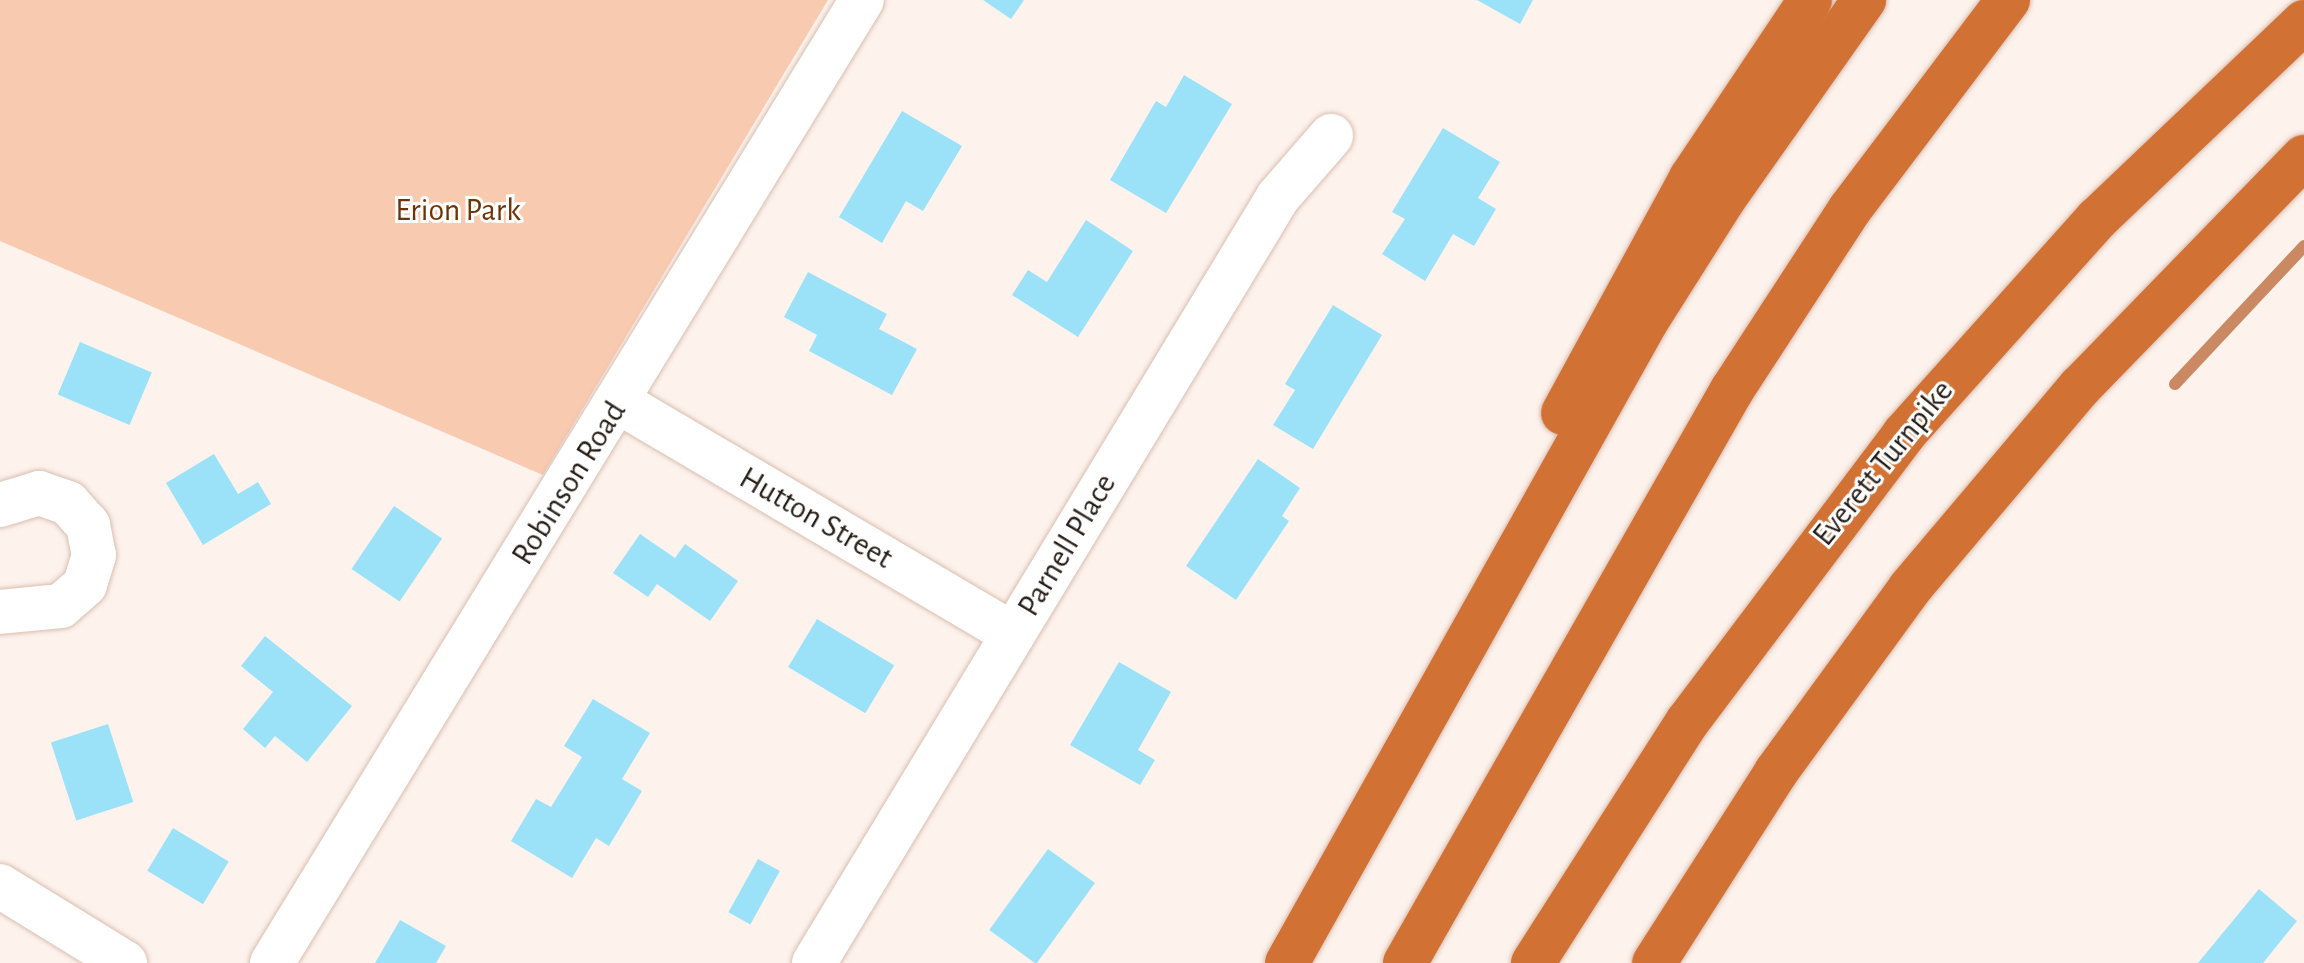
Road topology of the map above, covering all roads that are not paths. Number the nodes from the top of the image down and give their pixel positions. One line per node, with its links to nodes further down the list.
1 (862, 0): 10 (street, Robinson Road)
2 (1810, 0): 15 (highway)
3 (1864, 0): 15 (highway)
4 (2008, 0): 20 (highway)
5 (2291, 0): 9 (highway)
6 (2304, 22): 9 (highway, Everett Turnpike)
7 (1331, 136): 13 (street, Parnell Place)
8 (2304, 157): 22 (highway)
9 (2048, 271): 21 (highway, Everett Turnpike)
10 (619, 402): 13 (street, Hutton Street); 17 (street, Robinson Road)
11 (0, 505): 12 (street)
12 (0, 612)
13 (1013, 634): 18 (street, Parnell Place)
14 (0, 886): 16 (street)
15 (1328, 889): 19 (highway)
16 (125, 963)
17 (272, 963)
18 (814, 963)
19 (1287, 963)
20 (1405, 963)
21 (1533, 963)
22 (1654, 963)

